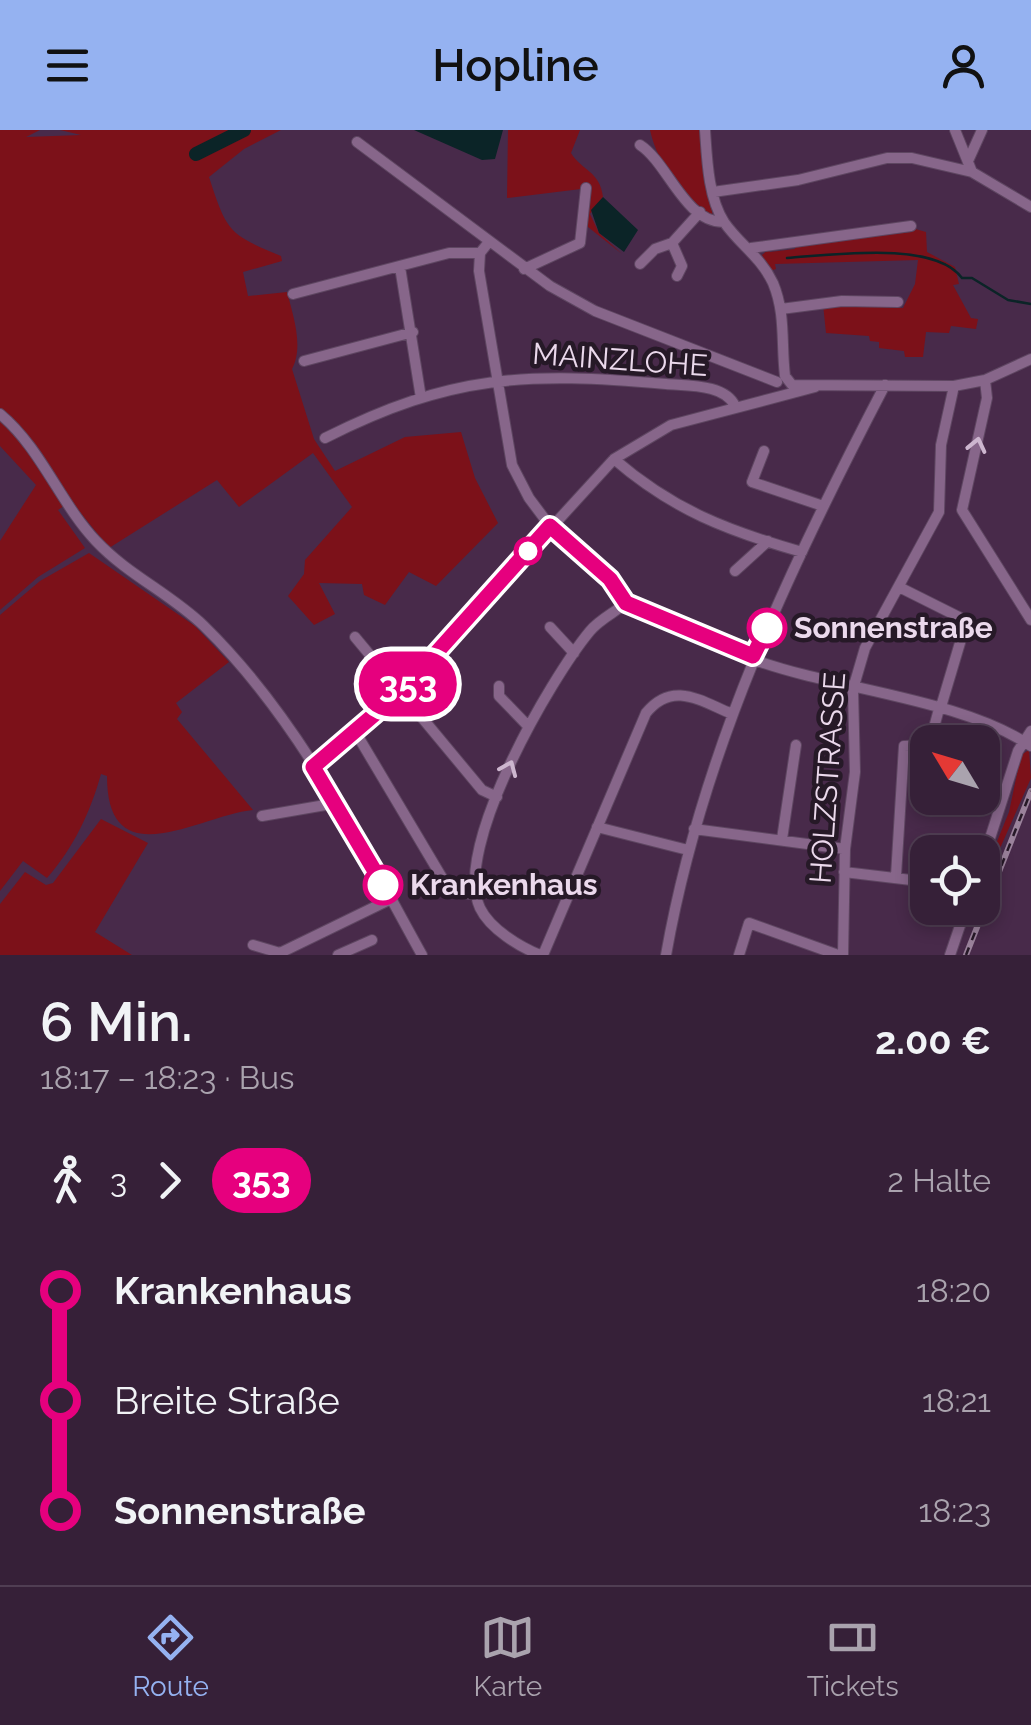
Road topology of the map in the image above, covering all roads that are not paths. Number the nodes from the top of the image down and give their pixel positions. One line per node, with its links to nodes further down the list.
1 (704, 130): 8 (street)
2 (954, 130): 6 (street)
3 (982, 130): 6 (street)
4 (357, 142): 14 (street)
5 (640, 145): 10 (street)
6 (970, 166): 8 (street); 9 (street)
7 (586, 188): 18 (street)
8 (713, 192): 11 (street)
9 (1031, 207)
10 (700, 212): 11 (street); 13 (street)
11 (724, 222): 15 (street)
12 (910, 226): 15 (street)
13 (672, 243): 16 (street); 19 (street)
14 (484, 248): 17 (street); 18 (street); 26 (street)
15 (751, 248): 22 (street)
16 (640, 264)
17 (400, 267): 20 (street); 23 (street)
18 (524, 269): 27 (street)
19 (677, 276)
20 (293, 294)
21 (898, 302): 22 (street)
22 (781, 309): 27 (street)
23 (413, 332): 25 (street); 33 (street)
24 (1031, 359): 28 (street)
25 (304, 362)
26 (496, 379): 33 (street, MAINZLOHE); 34 (street, MAINZLOHE); 42 (street)
27 (781, 379): 31 (street); 32 (street)
28 (986, 380): 30 (street); 40 (street, one-way to 28)
29 (885, 385): 30 (street); 31 (street); 39 (street)
30 (954, 386): 41 (street, HOLZSTRASSE)
31 (815, 387): 32 (street)
32 (778, 396): 34 (street)
33 (421, 398): 36 (street, MAINZLOHE)
34 (735, 406): 38 (street)
35 (0, 414): 64 (street)
36 (326, 438)
37 (764, 451): 39 (street)
38 (614, 459): 42 (street); 43 (street)
39 (823, 506): 44 (street)
40 (962, 510): 41 (street); 48 (street)
41 (939, 512): 46 (street, HOLZSTRASSE)
42 (550, 526): 47 (street); 55 (street)
43 (768, 541): 44 (street); 45 (street)
44 (802, 552): 52 (street)
45 (735, 572)
46 (899, 587): 54 (street, HOLZSTRASSE); 56 (street)
47 (626, 603): 51 (street); 52 (street)
48 (1031, 620)
49 (550, 627): 51 (street)
50 (356, 637): 55 (street)
51 (574, 653): 58 (street)
52 (752, 657): 54 (street); 57 (street)
53 (500, 686): 58 (street)
54 (853, 689): 56 (street); 72 (street, HOLZSTRASSE)
55 (403, 690): 60 (street); 65 (street)
56 (939, 710): 59 (street); 61 (street)
57 (730, 714): 68 (street); 69 (street)
58 (527, 725): 65 (street, one-way to 58)
59 (935, 725)
60 (356, 733): 64 (street); 77 (street)
61 (1029, 740): 70 (street)
62 (796, 745): 71 (street)
63 (910, 746): 75 (street)
64 (313, 767): 66 (street)
65 (497, 797): 77 (street)
66 (338, 804): 67 (street); 78 (street)
67 (262, 816)
68 (597, 828): 73 (street); 85 (street)
69 (694, 829): 71 (street); 73 (street)
70 (993, 835)
71 (782, 840): 72 (street)
72 (845, 849): 74 (street, HOLZSTRASSE)
73 (688, 850): 86 (street)
74 (844, 872): 75 (street); 88 (street, HOLZSTRASSE)
75 (896, 876): 76 (street)
76 (910, 879)
77 (477, 895): 85 (street)
78 (391, 899): 81 (street); 84 (street)
79 (960, 925): 89 (street)
80 (372, 940): 83 (street)
81 (253, 945)
82 (818, 952): 87 (street); 88 (street)
83 (338, 955)
84 (422, 955)
85 (541, 955)
86 (666, 955)
87 (740, 955)
88 (841, 955)
89 (950, 955)

